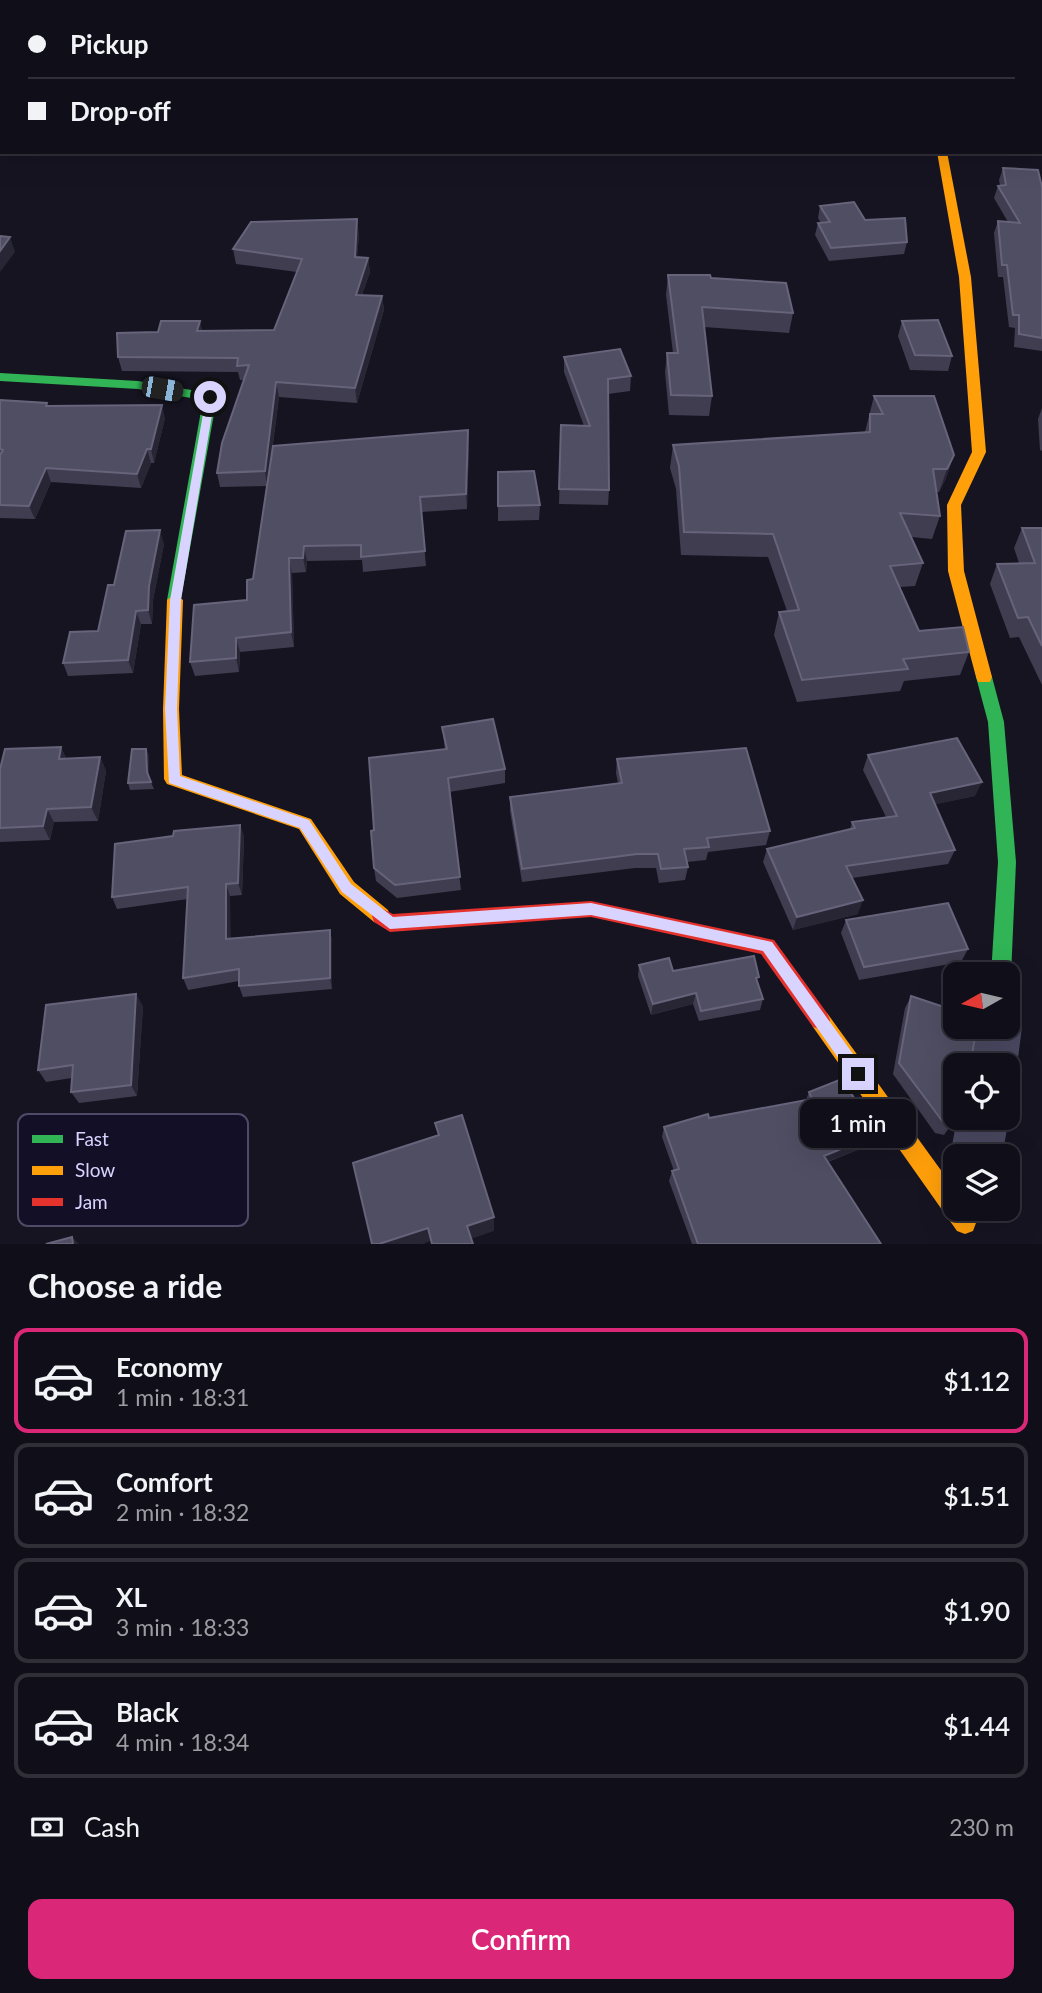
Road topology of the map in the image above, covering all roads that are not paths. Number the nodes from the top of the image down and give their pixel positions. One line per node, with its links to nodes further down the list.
1 (942, 154): 3 (street)
2 (0, 377): 4 (street)
3 (1003, 962)
4 (968, 1225)

